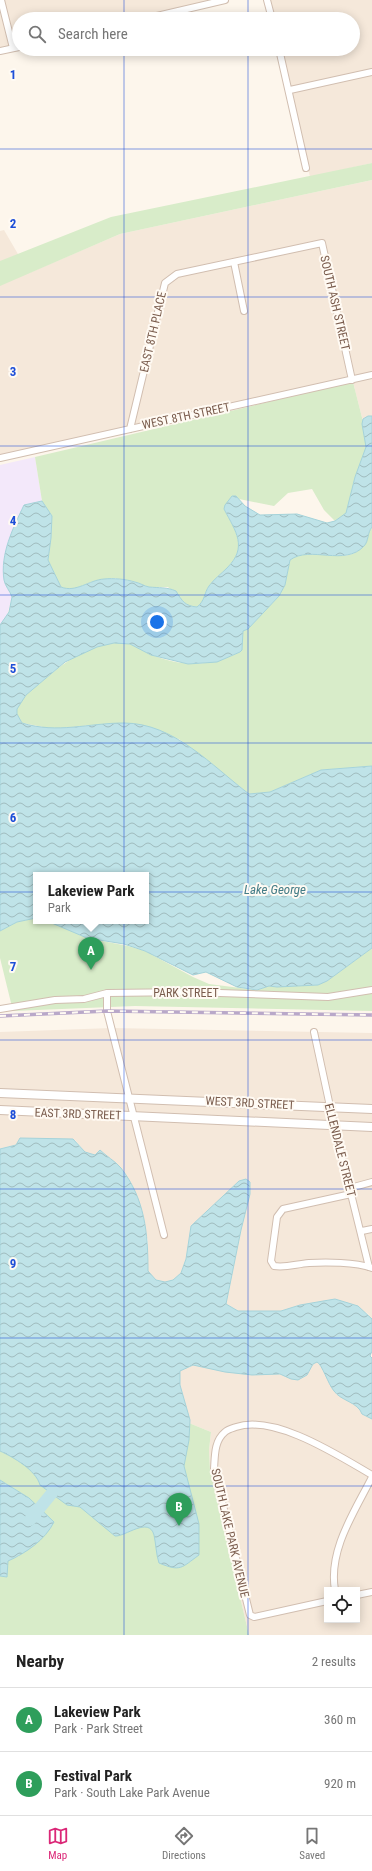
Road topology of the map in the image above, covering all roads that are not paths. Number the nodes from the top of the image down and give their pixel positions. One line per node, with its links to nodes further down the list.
1 (1, 0): 6 (street)
2 (225, 0): 4 (street)
3 (267, 0): 5 (street)
4 (174, 12)
5 (270, 12)
6 (7, 25): 7 (street); 8 (street)
7 (0, 27)
8 (12, 38)
9 (12, 49): 10 (street)
10 (0, 51)
11 (281, 56): 13 (street)
12 (372, 72): 13 (street)
13 (290, 90): 14 (street)
14 (306, 168)
15 (234, 262): 16 (street); 18 (street, SOUTH ASH STREET); 19 (street, EAST 8TH PLACE)
16 (244, 311)
17 (372, 375): 18 (street, WEST 8TH STREET)
18 (352, 380): 19 (street, WEST 8TH STREET)
19 (130, 429): 20 (street, WEST 8TH STREET)
20 (0, 458)
21 (372, 990): 22 (street, PARK STREET)
22 (107, 993): 23 (street, PARK STREET); 26 (street)
23 (0, 1009)
24 (314, 1032): 27 (street, ELLENDALE STREET)
25 (0, 1093): 26 (street, EAST 3RD STREET)
26 (128, 1098): 27 (street, WEST 3RD STREET); 30 (street)
27 (330, 1107): 28 (street, WEST 3RD STREET); 31 (street, ELLENDALE STREET)
28 (372, 1109)
29 (0, 1110): 30 (street, EAST 3RD STREET)
30 (132, 1116): 31 (street, WEST 3RD STREET); 37 (street)
31 (334, 1125): 32 (street, WEST 3RD STREET); 34 (street, ELLENDALE STREET)
32 (372, 1127)
33 (372, 1182): 34 (street)
34 (350, 1191): 36 (street, ELLENDALE STREET); 38 (street)
35 (372, 1229): 36 (street)
36 (362, 1231): 38 (street, ELLENDALE STREET)
37 (164, 1235)
38 (371, 1268)
39 (372, 1476): 40 (street); 43 (street, SOUTH LAKE PARK AVENUE)
40 (335, 1587)
41 (372, 1592): 42 (street)
42 (360, 1594)
43 (324, 1602)

